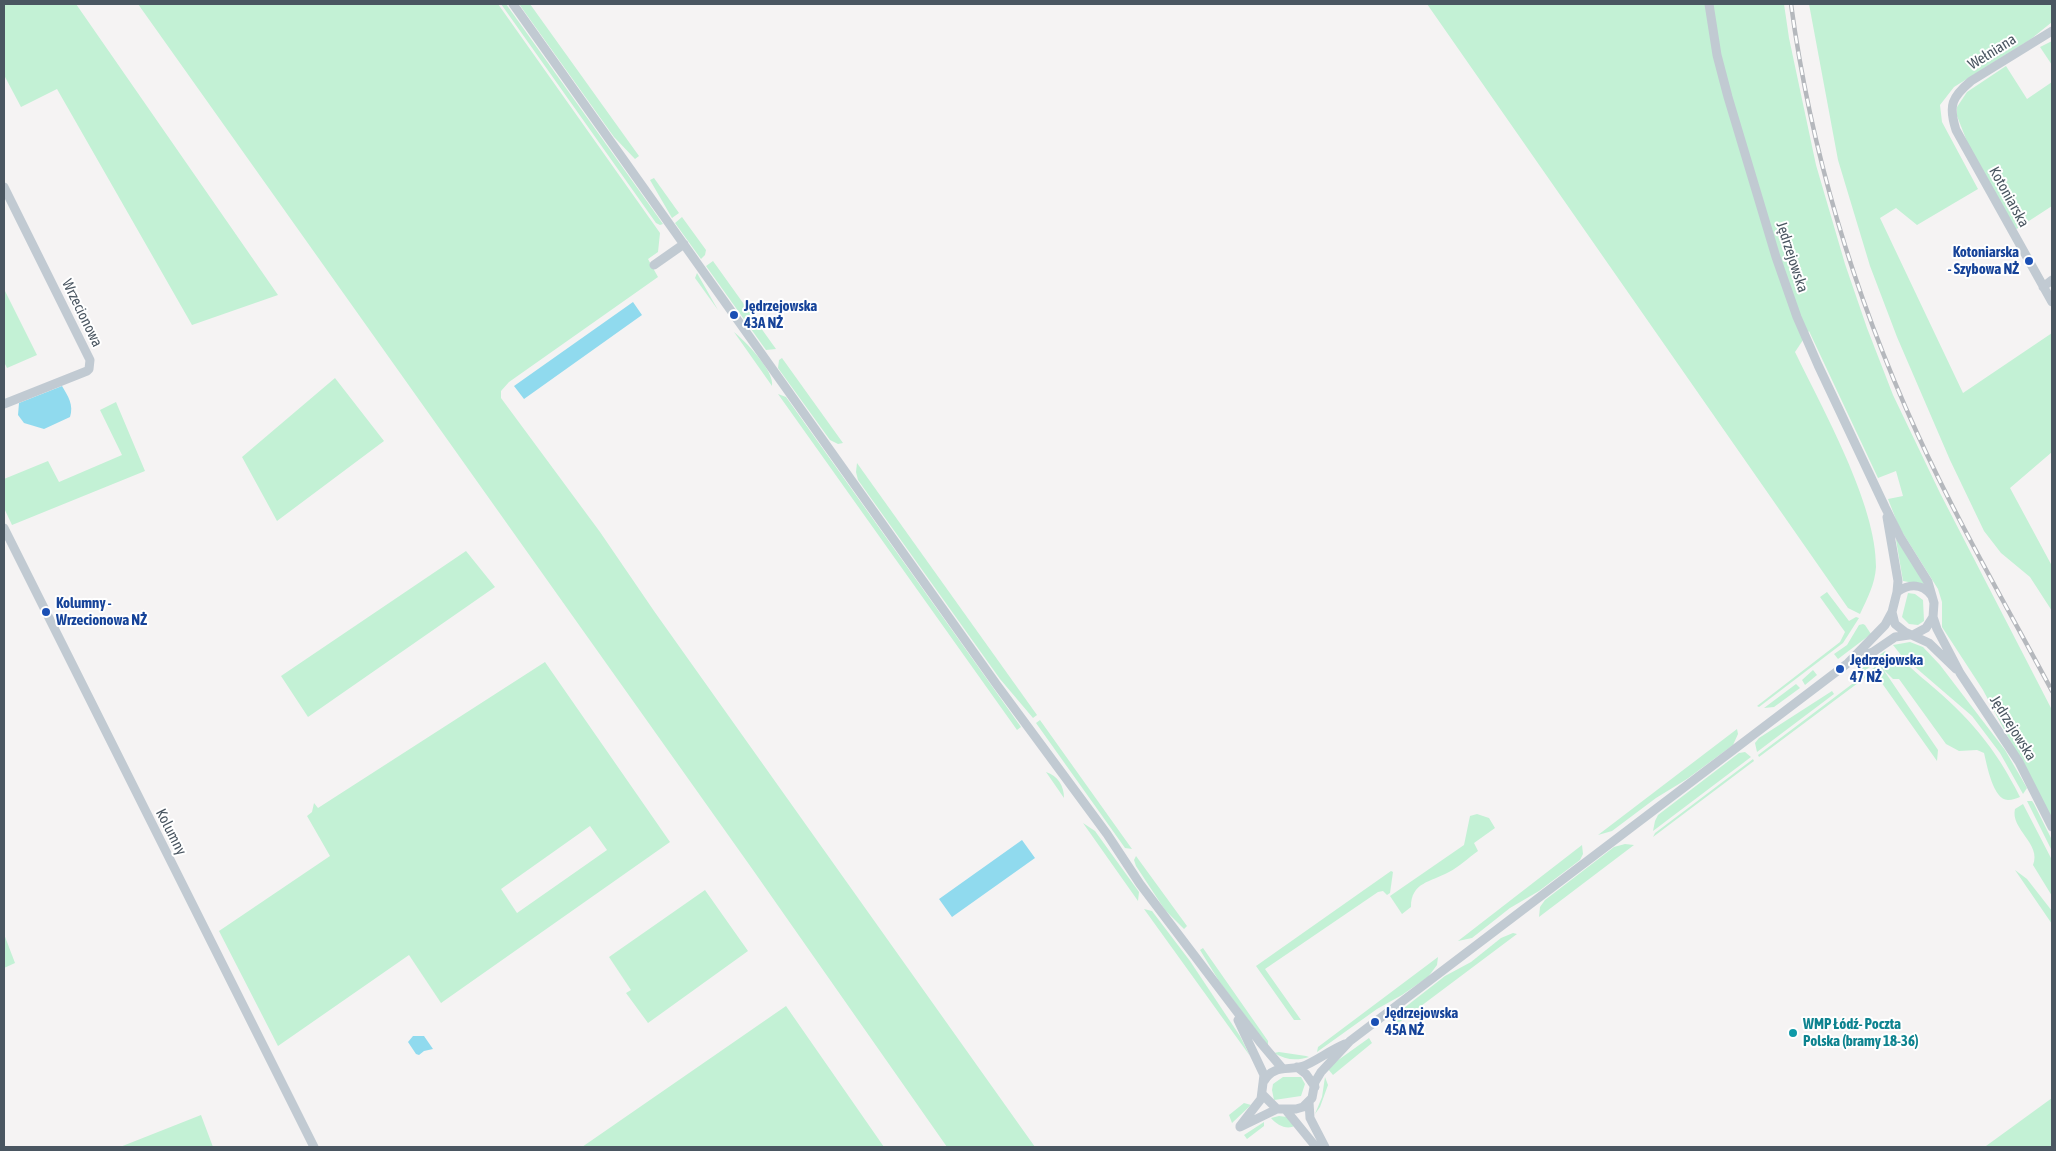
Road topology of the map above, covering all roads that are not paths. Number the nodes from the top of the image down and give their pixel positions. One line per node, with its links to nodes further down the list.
1 (513, 4): 6 (street)
2 (1709, 4): 12 (street, Jędrzejowska)
3 (2052, 31): 4 (street, Wełniana)
4 (1952, 103): 9 (street, Kotoniarska)
5 (4, 187): 11 (street, Wrzecionowa)
6 (684, 244): 7 (street); 22 (street)
7 (654, 265)
8 (2052, 280): 9 (street)
9 (2043, 286): 10 (street, Kotoniarska)
10 (2052, 302)
11 (4, 404)
12 (1885, 507): 14 (street, Jędrzejowska); 15 (street, Jędrzejowska)
13 (4, 528): 31 (street, Kolumny)
14 (1898, 592): 15 (street); 16 (street, Jędrzejowska)
15 (1933, 597): 17 (street, Jędrzejowska)
16 (1892, 612): 18 (street, Jędrzejowska); 19 (street)
17 (1933, 617): 18 (street); 20 (street, Jędrzejowska)
18 (1913, 635): 19 (street); 20 (street, Jędrzejowska)
19 (1848, 662): 23 (street)
20 (1960, 673): 21 (street, Jędrzejowska)
21 (2052, 827)
22 (1228, 1001): 24 (street); 26 (street)
23 (1350, 1041): 25 (street); 27 (street)
24 (1282, 1068): 25 (street); 26 (street)
25 (1297, 1068): 27 (street)
26 (1264, 1081): 28 (street)
27 (1315, 1087): 29 (street)
28 (1262, 1094): 30 (street); 30 (street)
29 (1309, 1102): 30 (street); 33 (street)
30 (1281, 1109): 32 (street)
31 (314, 1147)
32 (1316, 1147)
33 (1325, 1147)

